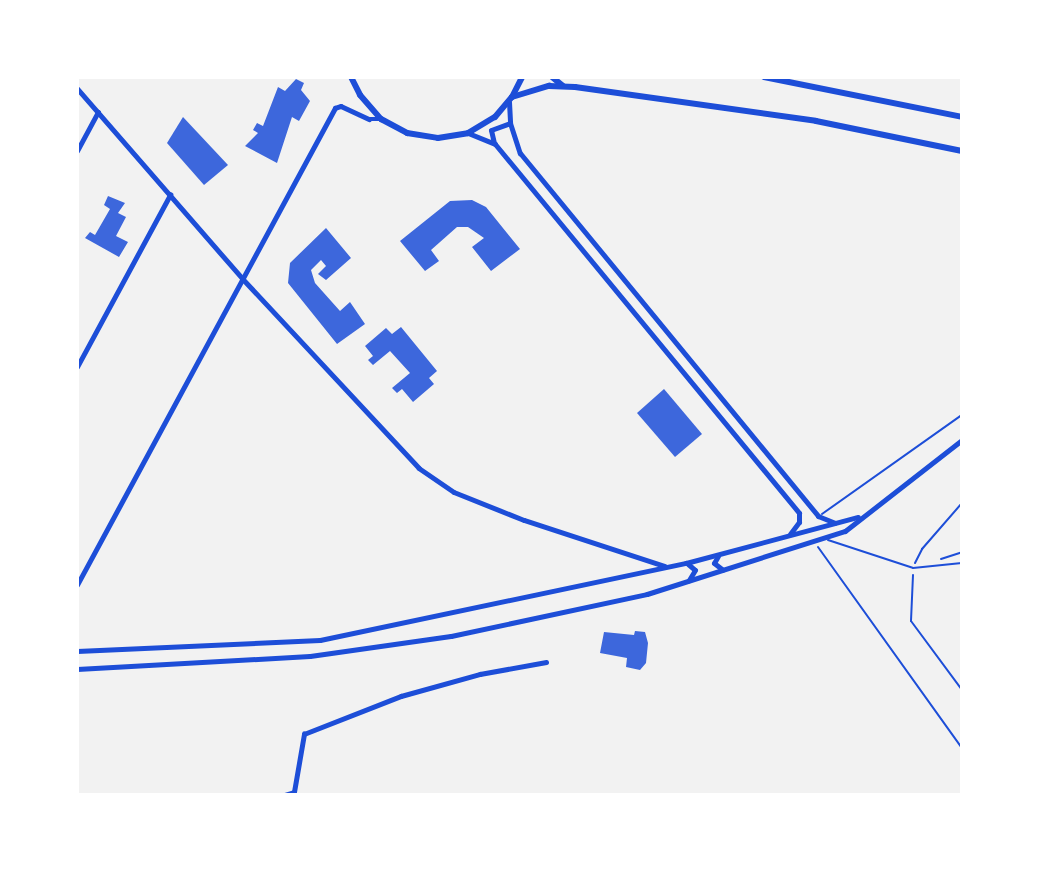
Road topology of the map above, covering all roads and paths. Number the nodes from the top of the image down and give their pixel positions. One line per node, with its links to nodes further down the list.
1 (351, 77): 12 (main road)
2 (427, 77): 3 (path)
3 (446, 77)
4 (522, 77): 9 (main road)
5 (552, 77): 7 (main road)
6 (764, 77): 11 (main road)
7 (563, 86): 9 (main road); 17 (main road)
8 (77, 88): 10 (street)
9 (511, 100): 13 (main road); 14 (main road)
10 (98, 112): 16 (street); 18 (street)
11 (962, 117)
12 (381, 119): 14 (main road); 19 (street)
13 (510, 123): 15 (main road); 24 (main road)
14 (468, 133): 15 (main road)
15 (495, 144): 27 (main road)
16 (77, 151)
17 (962, 151)
18 (170, 195): 19 (street); 20 (street)
19 (243, 279): 33 (street); 38 (street)
20 (77, 367)
21 (962, 415): 24 (lane)
22 (962, 440): 25 (main road)
23 (962, 503): 34 (path)
24 (818, 516): 26 (main road)
25 (861, 516): 26 (main road); 28 (main road)
26 (838, 524): 27 (main road)
27 (787, 537): 30 (main road)
28 (827, 539): 29 (main road); 34 (lane)
29 (815, 543): 35 (main road); 44 (path)
30 (720, 554): 31 (main road); 35 (main road)
31 (686, 563): 33 (main road); 36 (main road)
32 (962, 563): 34 (lane)
33 (665, 566): 40 (main road)
34 (913, 568): 43 (path)
35 (726, 570): 36 (main road)
36 (686, 582): 42 (main road)
37 (962, 583): 39 (path)
38 (77, 585)
39 (962, 620)
40 (77, 651)
41 (546, 662): 45 (street)
42 (77, 669)
43 (962, 690)
44 (962, 748)
45 (285, 795)

